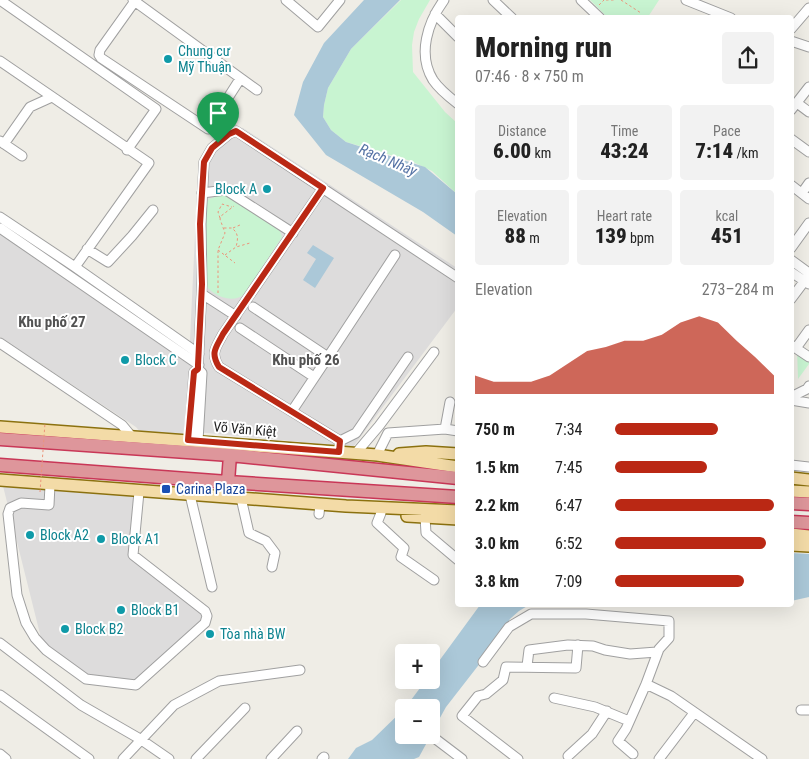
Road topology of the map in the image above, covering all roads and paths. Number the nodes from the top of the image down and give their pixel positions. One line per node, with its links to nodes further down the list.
1 (0, 0): 32 (street)
2 (286, 0): 3 (street)
3 (340, 0)
4 (444, 0): 14 (street)
5 (493, 0): 15 (street)
6 (581, 0): 16 (street)
7 (606, 0): 8 (path)
8 (614, 0)
9 (622, 0): 13 (path)
10 (686, 0): 17 (street)
11 (134, 1): 23 (street); 23 (street)
12 (809, 8): 18 (street)
13 (641, 13)
14 (435, 14): 19 (street); 27 (street)
15 (509, 15)
16 (597, 15)
17 (716, 15)
18 (794, 26)
19 (455, 34)
20 (794, 42): 21 (street)
21 (809, 47)
22 (0, 62): 26 (street)
23 (240, 79): 25 (street)
24 (809, 87): 28 (street)
25 (257, 90)
26 (52, 97): 31 (street); 32 (street)
27 (455, 101)
28 (794, 106): 29 (street)
29 (809, 112)
30 (794, 141): 33 (street)
31 (2, 143): 34 (street)
32 (127, 150): 53 (street)
33 (809, 152)
34 (22, 156)
35 (809, 183): 38 (street)
36 (323, 188): 37 (street); 49 (street); 61 (street)
37 (202, 192): 39 (street); 63 (street)
38 (798, 192)
39 (242, 200): 40 (path); 49 (street)
40 (232, 207): 43 (path); 43 (path)
41 (154, 210): 53 (street)
42 (0, 216): 59 (street)
43 (220, 219): 47 (path)
44 (809, 223): 51 (street)
45 (240, 225): 48 (path)
46 (0, 228): 77 (street)
47 (224, 228): 48 (path); 54 (path)
48 (232, 228): 52 (path)
49 (292, 233): 67 (street)
50 (250, 243): 52 (path)
51 (794, 244)
52 (236, 247): 55 (path)
53 (87, 250): 59 (street)
54 (218, 250): 55 (path); 65 (path)
55 (226, 254): 58 (path)
56 (396, 256): 74 (street)
57 (794, 263): 62 (street)
58 (235, 264)
59 (75, 267): 73 (street)
60 (794, 273): 62 (street)
61 (455, 276)
62 (808, 278): 64 (street)
63 (202, 294): 65 (street); 73 (street)
64 (794, 295)
65 (219, 305): 67 (street)
66 (253, 307): 74 (street)
67 (236, 316): 84 (street)
68 (240, 328): 78 (street)
69 (809, 330): 71 (street)
70 (0, 343): 89 (street)
71 (794, 346): 75 (street)
72 (434, 352): 93 (street)
73 (199, 354): 77 (street)
74 (328, 357): 78 (street)
75 (809, 357)
76 (408, 358): 92 (street)
77 (198, 367): 91 (street)
78 (314, 377): 84 (street)
79 (809, 386): 80 (street)
80 (794, 397)
81 (794, 400): 83 (street)
82 (450, 402): 87 (street)
83 (809, 403)
84 (292, 411): 92 (street)
85 (45, 423): 108 (path, bridge)
86 (0, 426): 89 (main road, Võ Văn Kiệt)
87 (444, 429): 88 (street); 96 (street)
88 (455, 431)
89 (132, 437): 91 (main road, Võ Văn Kiệt)
90 (0, 439): 95 (highway, Võ Văn Kiệt)
91 (193, 440): 92 (main road, Võ Văn Kiệt)
92 (339, 446): 93 (main road, Võ Văn Kiệt)
93 (356, 453): 96 (main road, Võ Văn Kiệt)
94 (455, 454): 96 (main road)
95 (230, 455): 101 (highway, Võ Văn Kiệt); 105 (highway)
96 (378, 455): 99 (main road, Võ Văn Kiệt)
97 (0, 465): 105 (highway)
98 (794, 465): 100 (street)
99 (455, 467)
100 (809, 467)
101 (455, 478)
102 (794, 478): 104 (main road)
103 (0, 480): 106 (main road)
104 (809, 480)
105 (228, 482): 112 (highway)
106 (50, 484): 109 (main road); 109 (street)
107 (794, 491): 110 (main road)
108 (40, 492)
109 (139, 492): 111 (main road)
110 (809, 492)
111 (190, 495): 113 (main road); 130 (street)
112 (455, 497)
113 (241, 498): 116 (main road); 128 (street)
114 (794, 503): 115 (highway)
115 (809, 504)
116 (346, 506): 117 (main road); 118 (main road)
117 (455, 511)
118 (381, 513): 119 (main road); 129 (street)
119 (426, 517): 120 (main road); 127 (street)
120 (455, 520)
121 (794, 522): 122 (highway)
122 (809, 523)
123 (794, 534): 124 (main road)
124 (809, 536)
125 (794, 545): 126 (main road)
126 (809, 546)
127 (455, 557)
128 (272, 567)
129 (434, 580)
130 (212, 587)
131 (0, 643): 145 (street)
132 (578, 645): 133 (street); 135 (street); 135 (street)
133 (657, 652): 134 (street); 137 (street)
134 (483, 662)
135 (527, 666): 157 (street)
136 (300, 670): 145 (street)
137 (646, 684): 142 (street); 143 (street)
138 (0, 695): 151 (street)
139 (554, 698): 141 (street)
140 (245, 708): 154 (street)
141 (607, 710): 143 (street); 149 (street)
142 (694, 713): 158 (street); 159 (street)
143 (629, 721): 148 (street)
144 (297, 731): 155 (street)
145 (140, 739): 152 (street); 153 (street)
146 (440, 742): 156 (street)
147 (0, 754): 150 (street)
148 (634, 754)
149 (568, 756)
150 (6, 759)
151 (89, 759)
152 (123, 759)
153 (169, 759)
154 (196, 759)
155 (271, 759)
156 (462, 759)
157 (518, 759)
158 (659, 759)
159 (762, 759)

